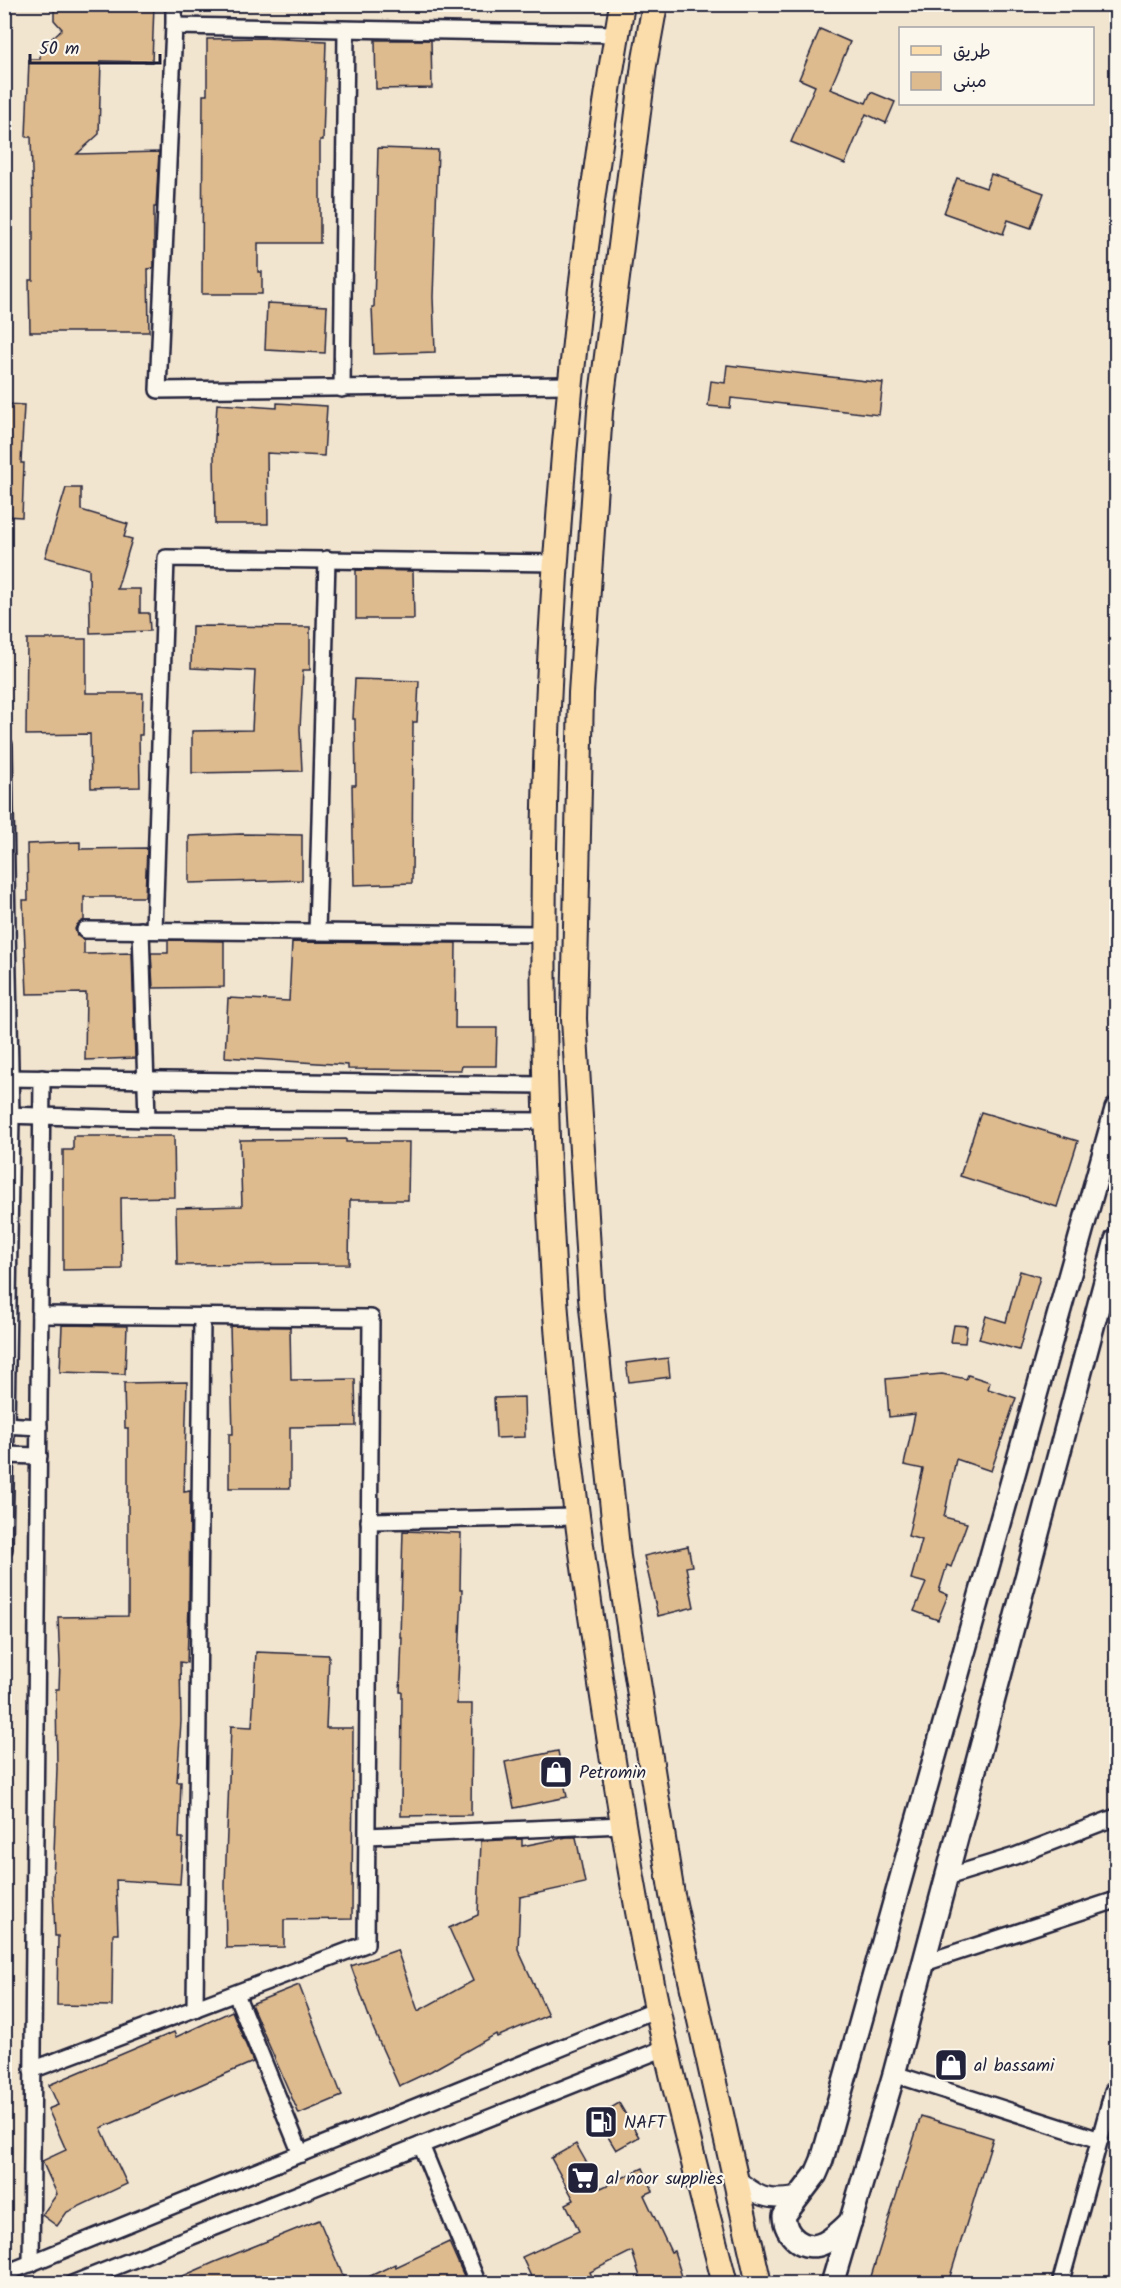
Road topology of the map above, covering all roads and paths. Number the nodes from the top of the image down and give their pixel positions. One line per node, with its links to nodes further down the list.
1 (174, 4): 4 (street)
2 (622, 4): 6 (main road)
3 (655, 4): 52 (main road)
4 (174, 26): 5 (street); 8 (street)
5 (346, 30): 6 (street); 8 (street)
6 (617, 34): 7 (main road)
7 (570, 385): 8 (street); 10 (main road)
8 (342, 389)
9 (327, 559): 10 (street); 14 (street); 15 (street)
10 (556, 562): 16 (main road)
11 (4, 745): 12 (street)
12 (6, 929): 17 (street)
13 (85, 930): 14 (street)
14 (147, 930): 15 (street); 19 (street)
15 (317, 932): 16 (street)
16 (544, 934): 20 (main road)
17 (8, 1078): 18 (street); 22 (street)
18 (42, 1078): 19 (street); 23 (street)
19 (146, 1080): 20 (street); 24 (street)
20 (545, 1085): 25 (main road)
21 (1116, 1109): 53 (main road)
22 (8, 1115): 23 (street); 29 (street)
23 (41, 1115): 24 (street); 27 (street)
24 (147, 1119): 25 (street)
25 (546, 1121): 33 (main road)
26 (1116, 1240): 39 (main road)
27 (40, 1315): 28 (street); 30 (street)
28 (202, 1317): 34 (street); 43 (street)
29 (6, 1425): 30 (street); 31 (street)
30 (39, 1427): 32 (street)
31 (5, 1455): 32 (street); 35 (street)
32 (39, 1456): 46 (street)
33 (576, 1517): 34 (street); 37 (main road)
34 (369, 1521): 38 (street)
35 (4, 1549)
36 (1116, 1817): 39 (street)
37 (622, 1825): 38 (street); 44 (main road)
38 (367, 1836): 42 (street)
39 (947, 1877): 41 (main road)
40 (1116, 1900): 41 (street)
41 (924, 1963): 47 (main road)
42 (236, 1994): 43 (street); 51 (street)
43 (195, 2009): 46 (street)
44 (657, 2009): 45 (main road); 51 (street)
45 (665, 2048): 50 (street); 59 (main road)
46 (32, 2070): 55 (street)
47 (894, 2074): 49 (street); 54 (main road)
48 (1116, 2090): 49 (street)
49 (1100, 2140): 62 (street)
50 (421, 2145): 57 (street); 58 (street)
51 (301, 2154): 55 (street)
52 (735, 2178): 53 (street); 60 (main road)
53 (795, 2197): 54 (main road)
54 (851, 2222): 61 (main road)
55 (31, 2264): 56 (street)
56 (4, 2274)
57 (72, 2283)
58 (478, 2283)
59 (725, 2283)
60 (759, 2283)
61 (832, 2283)
62 (1060, 2283)

